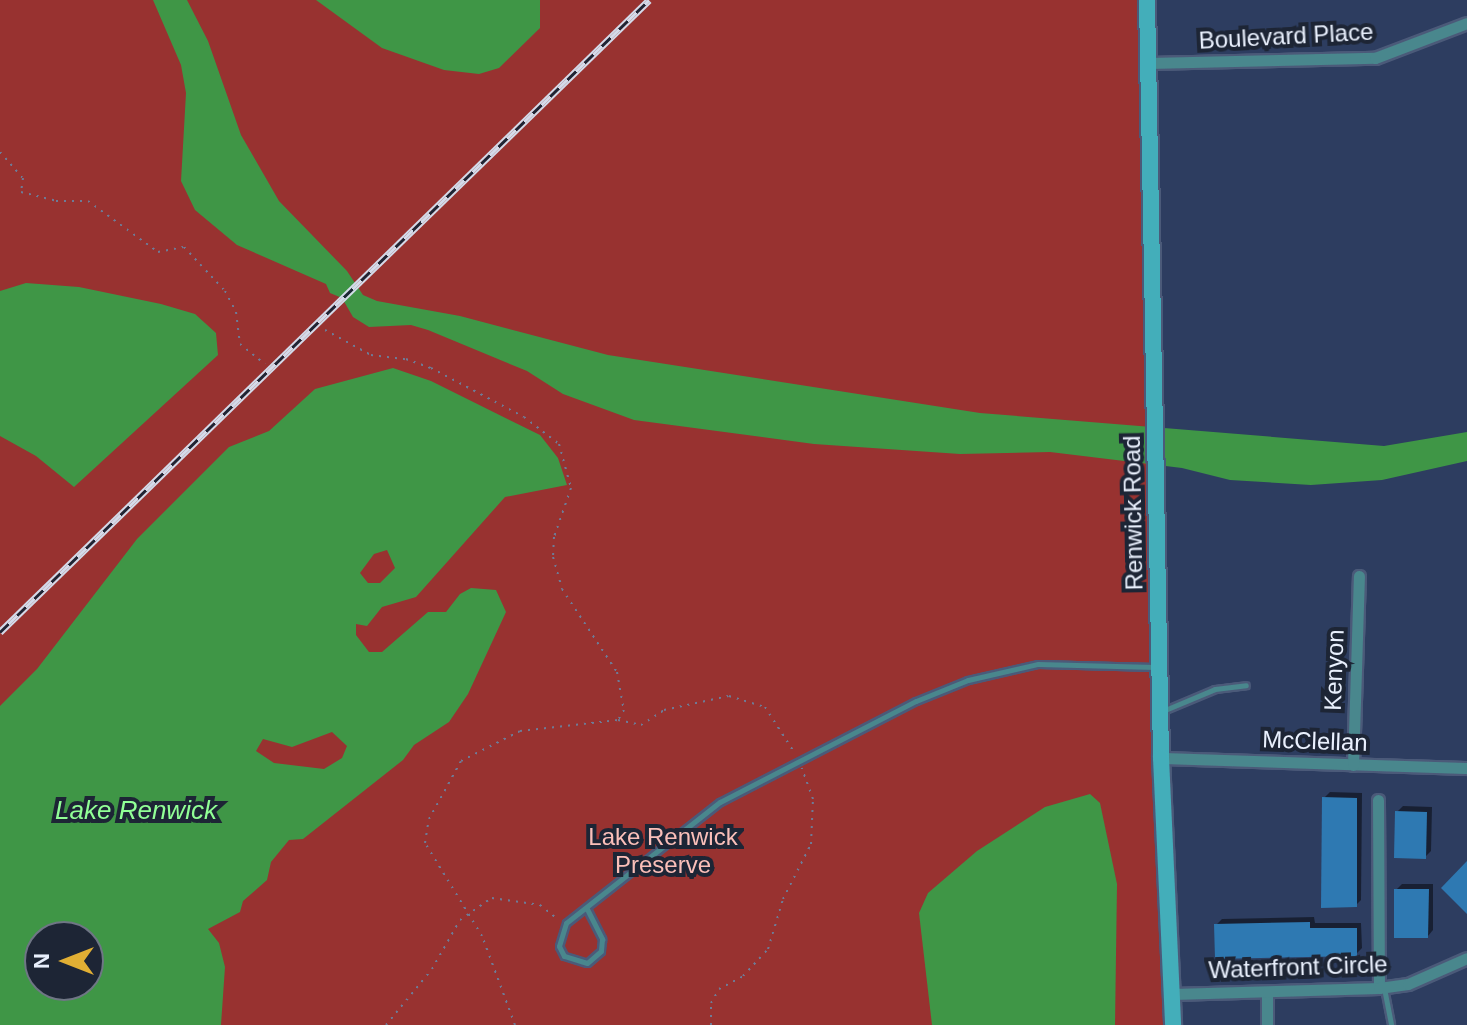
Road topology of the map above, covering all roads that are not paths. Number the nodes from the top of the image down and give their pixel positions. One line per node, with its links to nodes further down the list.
1 (1147, 0): 3 (street, Renwick Road)
2 (1467, 23): 3 (street, Boulevard Place)
3 (1149, 63): 5 (street, Renwick Road)
4 (1359, 576): 9 (street, Kenyon)
5 (1160, 667): 7 (street, Renwick Road); 12 (lane)
6 (1246, 685): 7 (lane)
7 (1161, 712): 8 (street, Renwick Road)
8 (1161, 758): 9 (street, McClellan); 16 (street, Renwick Road)
9 (1353, 765): 10 (street, McClellan)
10 (1467, 768)
11 (1378, 800): 14 (street)
12 (587, 909): 12 (lane)
13 (1467, 958): 14 (street, Waterfront Circle)
14 (1382, 988): 15 (street, Waterfront Circle); 19 (lane)
15 (1267, 992): 16 (street, Waterfront Circle); 18 (street)
16 (1173, 994): 17 (street, Renwick Road)
17 (1173, 1025)
18 (1267, 1025)
19 (1391, 1025)

